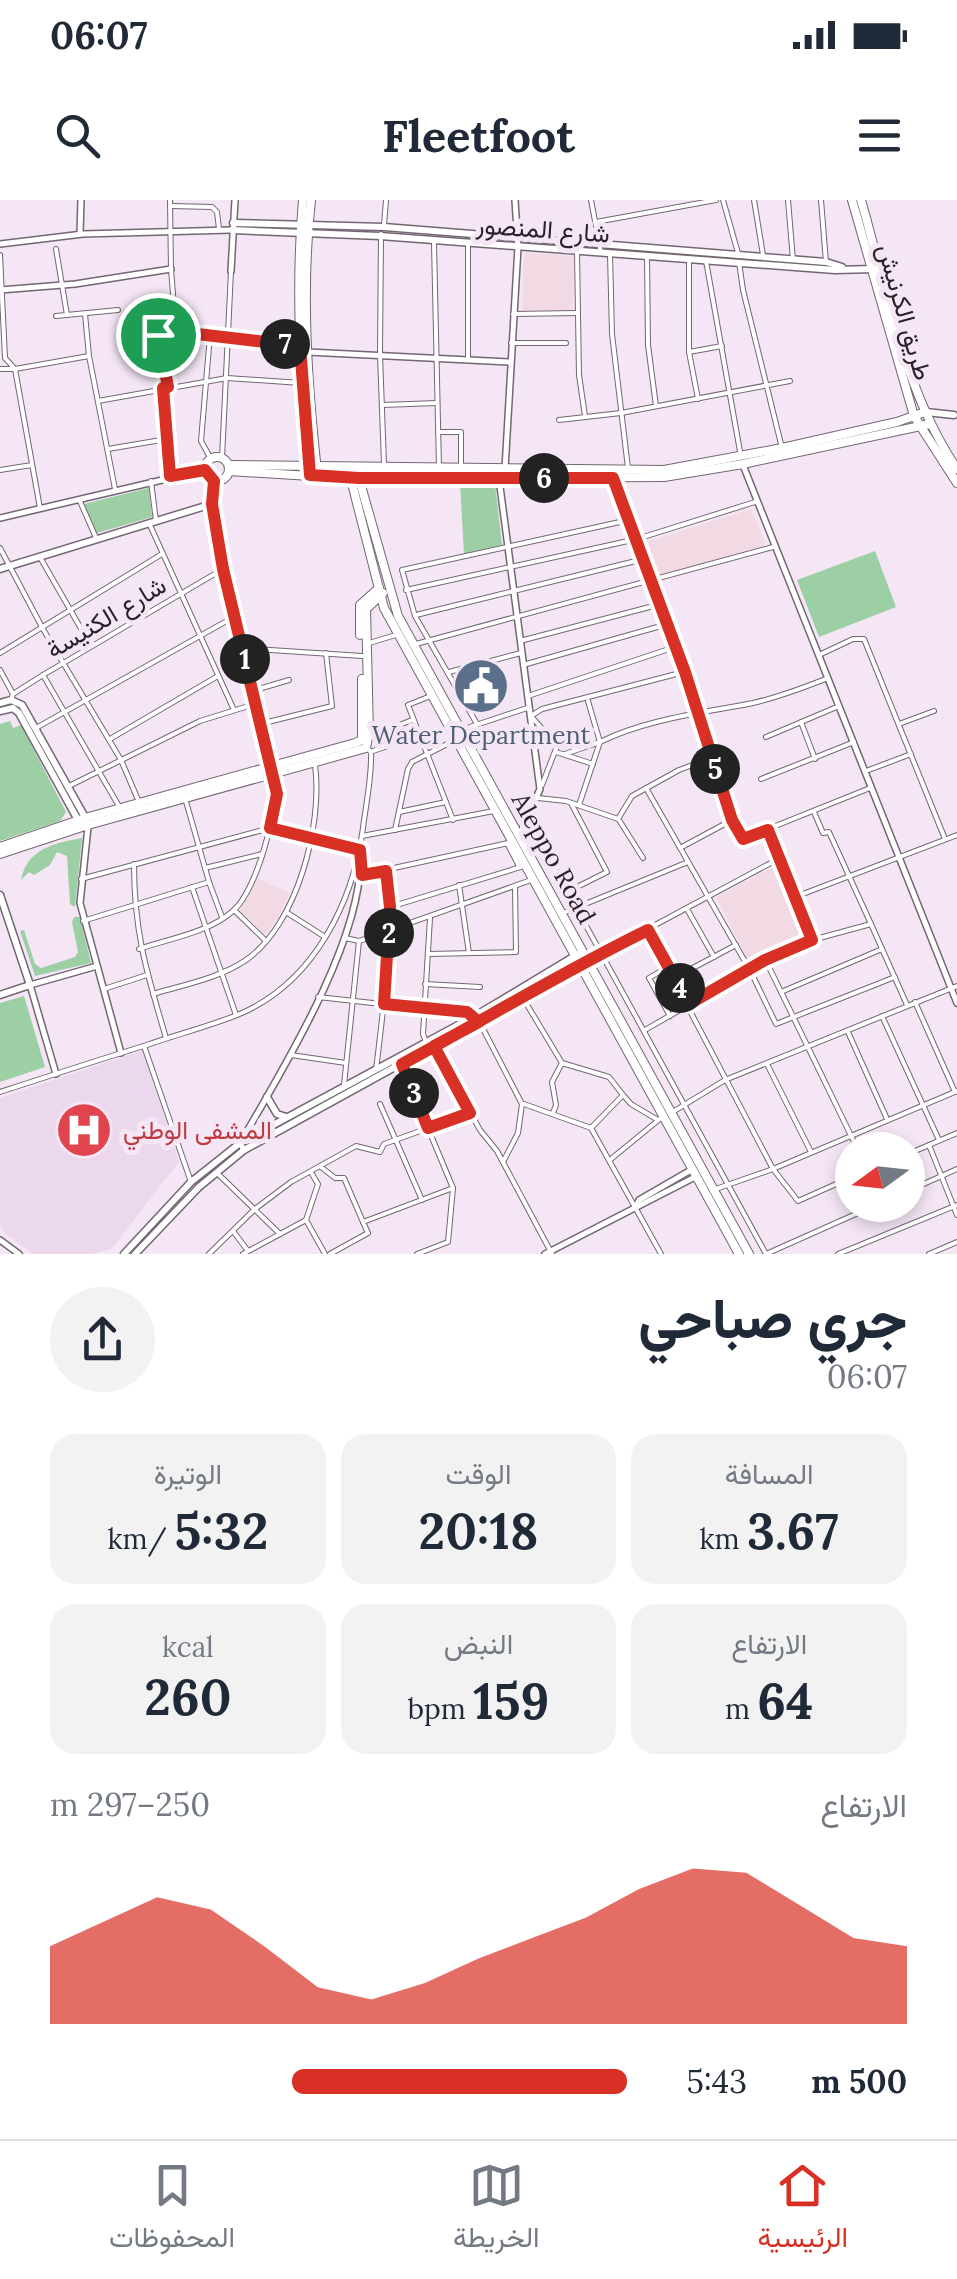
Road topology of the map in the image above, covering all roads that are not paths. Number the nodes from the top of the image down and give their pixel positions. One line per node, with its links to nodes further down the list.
1 (81, 200): 20 (street)
2 (235, 200): 16 (street)
3 (307, 200): 18 (main road)
4 (386, 200): 19 (street)
5 (514, 200): 24 (street)
6 (591, 200): 14 (street)
7 (720, 200): 14 (street); 33 (street)
8 (754, 200): 31 (street)
9 (788, 200): 36 (street)
10 (821, 200): 35 (street)
11 (852, 200): 39 (main road, طريق الكرنيش)
12 (861, 200): 39 (main road, طريق الكرنيش)
13 (170, 203): 15 (street); 17 (street)
14 (596, 222): 26 (street)
15 (219, 226): 16 (street, شارع المنصور); 17 (street, شارع المنصور)
16 (233, 226): 18 (main road, شارع المنصور); 40 (street)
17 (170, 229): 20 (street, شارع المنصور); 38 (street)
18 (304, 230): 19 (main road, شارع المنصور); 58 (main road)
19 (382, 231): 21 (main road, شارع المنصور); 24 (main road, شارع المنصور); 60 (street)
20 (80, 234): 22 (street, شارع المنصور)
21 (434, 242): 23 (main road, شارع المنصور); 62 (street)
22 (0, 244)
23 (468, 244): 24 (main road, شارع المنصور); 63 (street)
24 (518, 244): 26 (main road, شارع المنصور); 27 (main road, شارع المنصور); 46 (street)
25 (56, 249): 41 (street)
26 (600, 249): 27 (main road, شارع المنصور); 28 (main road, شارع المنصور); 33 (main road, شارع المنصور)
27 (577, 252): 47 (street)
28 (610, 254): 30 (main road, شارع المنصور); 80 (street)
29 (0, 255): 42 (street)
30 (647, 257): 32 (main road, شارع المنصور); 78 (street)
31 (763, 258): 33 (main road, شارع المنصور); 36 (main road, شارع المنصور)
32 (688, 260): 34 (main road, شارع المنصور); 59 (street)
33 (739, 260): 34 (main road, شارع المنصور); 36 (main road, شارع المنصور); 71 (street)
34 (706, 261): 57 (street)
35 (826, 262): 36 (main road, شارع المنصور); 37 (main road, شارع المنصور)
36 (793, 264): 37 (main road, شارع المنصور)
37 (843, 267): 39 (main road, شارع المنصور)
38 (171, 269): 41 (street); 51 (street)
39 (876, 269): 44 (main road, طريق الكرنيش)
40 (230, 271): 54 (street)
41 (62, 285): 42 (street); 48 (street)
42 (1, 290): 66 (street)
43 (118, 310): 45 (street)
44 (888, 310): 79 (main road, طريق الكرنيش); 82 (main road, طريق الكرنيش)
45 (85, 314): 48 (street); 61 (street)
46 (514, 314): 47 (street); 55 (street)
47 (577, 314): 83 (street)
48 (67, 315): 49 (street)
49 (56, 316)
50 (143, 319): 52 (street)
51 (176, 332): 52 (street); 53 (street)
52 (158, 335): 72 (street)
53 (210, 335): 54 (street); 68 (street)
54 (229, 337): 58 (street); 67 (street)
55 (511, 343): 56 (street); 64 (street)
56 (566, 343)
57 (722, 346): 59 (street); 73 (street)
58 (304, 349): 60 (street); 70 (main road); 103 (main road)
59 (690, 352): 75 (street)
60 (380, 355): 62 (street); 77 (street)
61 (89, 356): 66 (street); 74 (street)
62 (435, 358): 63 (street); 76 (street)
63 (468, 360): 64 (street)
64 (510, 362): 99 (street)
65 (0, 368): 66 (street)
66 (15, 370): 93 (street)
67 (226, 378): 68 (street); 70 (street); 94 (street)
68 (206, 380): 72 (street); 91 (street)
69 (790, 382): 71 (street)
70 (301, 383): 103 (main road)
71 (767, 386): 73 (street); 89 (street)
72 (166, 387): 74 (street); 88 (street)
73 (732, 394): 75 (street); 92 (street)
74 (98, 400): 90 (street)
75 (698, 400): 78 (street)
76 (437, 403): 77 (street); 87 (street)
77 (382, 405): 95 (street)
78 (656, 406): 80 (street)
79 (925, 412): 81 (main road); 82 (main road); 85 (main road, طريق الكرنيش)
80 (621, 413): 83 (street); 102 (street)
81 (956, 415): 85 (main road)
82 (914, 416): 86 (main road, طريق الكرنيش); 89 (main road)
83 (585, 417): 84 (street)
84 (559, 420)
85 (930, 424): 86 (main road); 98 (main road, طريق الكرنيش)
86 (919, 427): 92 (main road); 110 (main road, طريق الكرنيش)
87 (438, 432): 96 (street); 97 (street)
88 (167, 439): 90 (street); 106 (street)
89 (782, 448): 92 (main road)
90 (107, 449): 111 (street)
91 (211, 458): 94 (main road); 101 (main road)
92 (742, 460): 102 (main road); 105 (main road); 113 (street)
93 (32, 465): 100 (street); 115 (street)
94 (227, 465): 103 (main road); 109 (main road)
95 (384, 468): 96 (main road); 104 (main road)
96 (439, 468): 97 (main road)
97 (461, 468): 99 (main road)
98 (957, 468)
99 (504, 469): 105 (main road); 107 (street)
100 (0, 470)
101 (205, 470): 106 (street); 109 (main road)
102 (628, 470): 105 (main road)
103 (313, 471): 104 (main road)
104 (353, 473): 107 (main road); 131 (main road, Aleppo Road); 133 (main road, Aleppo Road)
105 (615, 474): 107 (main road); 117 (street)
106 (170, 476): 108 (street)
107 (499, 479): 121 (street)
108 (151, 481): 111 (street); 118 (street)
109 (214, 481): 114 (main road)
110 (957, 483)
111 (116, 490): 112 (street)
112 (79, 498): 115 (street); 120 (street)
113 (755, 502): 119 (street); 122 (street)
114 (212, 504): 118 (main road); 129 (main road)
115 (40, 508): 116 (street)
116 (0, 518)
117 (630, 520): 119 (street); 121 (street)
118 (152, 522): 120 (main road); 124 (street)
119 (636, 538): 126 (street); 127 (street)
120 (97, 540): 125 (main road)
121 (507, 547): 127 (street); 132 (street)
122 (774, 547): 130 (street); 155 (street)
123 (0, 548): 128 (street)
124 (163, 554): 135 (street); 137 (street)
125 (40, 557): 128 (main road); 137 (street)
126 (644, 559): 130 (street); 134 (street)
127 (510, 567): 132 (street); 134 (street)
128 (4, 568): 142 (street)
129 (223, 569): 135 (street, شارع الكنيسة); 139 (main road)
130 (653, 581): 136 (street); 140 (street)
131 (388, 586): 133 (main road); 148 (main road, Aleppo Road)
132 (406, 590): 138 (street)
133 (379, 592): 143 (main road, Aleppo Road); 147 (main road); 156 (main road)
134 (512, 592): 138 (street); 140 (street)
135 (180, 594): 144 (street); 149 (street, شارع الكنيسة)
136 (661, 604): 141 (street); 146 (street)
137 (70, 611): 142 (street); 149 (street)
138 (414, 616): 145 (street)
139 (234, 617): 144 (street); 151 (main road)
140 (517, 617): 145 (street); 146 (street)
141 (668, 624): 150 (street); 158 (street)
142 (43, 629): 154 (street); 157 (street)
143 (399, 634): 147 (street); 167 (main road, Aleppo Road)
144 (198, 636): 163 (street); 170 (street)
145 (429, 641): 148 (street); 160 (street)
146 (520, 641): 153 (street)
147 (366, 644): 194 (main road)
148 (414, 645): 188 (main road, Aleppo Road)
149 (91, 646): 157 (street, شارع الكنيسة)
150 (676, 646): 161 (street); 168 (street)
151 (243, 651): 152 (street); 166 (main road)
152 (326, 653): 156 (street); 184 (street)
153 (522, 653): 158 (street); 160 (street)
154 (0, 654)
155 (818, 655): 164 (street); 186 (street)
156 (362, 656): 194 (main road)
157 (63, 663): 162 (street, شارع الكنيسة); 170 (street)
158 (523, 665): 168 (street)
159 (0, 670): 169 (street)
160 (448, 672): 185 (street)
161 (685, 672): 171 (street); 180 (street)
162 (43, 675): 169 (street, شارع الكنيسة); 177 (street)
163 (218, 676): 176 (street); 191 (street)
164 (828, 678): 174 (street); 180 (street)
165 (290, 680): 166 (street)
166 (252, 691): 173 (main road)
167 (433, 695): 182 (street); 188 (main road, Aleppo Road)
168 (528, 696): 175 (street)
169 (12, 697): 172 (main road); 187 (main road)
170 (85, 699): 177 (street); 191 (street)
171 (587, 700): 181 (street); 192 (street)
172 (0, 703)
173 (255, 704): 176 (street); 184 (main road)
174 (839, 706): 183 (street); 193 (street)
175 (529, 707): 181 (street); 185 (street)
176 (234, 710): 201 (street)
177 (64, 711): 187 (street); 204 (street)
178 (934, 711): 186 (street)
179 (0, 712): 226 (main road)
180 (698, 712): 192 (street); 199 (street)
181 (531, 716): 195 (street); 211 (street)
182 (414, 719): 189 (street); 194 (street)
183 (801, 722): 190 (street); 200 (street)
184 (260, 724): 205 (main road)
185 (477, 724): 188 (street)
186 (899, 724): 198 (street)
187 (36, 728): 208 (main road)
188 (460, 735): 196 (street); 219 (main road, Aleppo Road)
189 (420, 736): 194 (street); 196 (street)
190 (766, 737)
191 (110, 739): 201 (street)
192 (600, 742): 197 (street); 203 (street)
193 (854, 742): 200 (street); 206 (street)
194 (367, 743): 202 (main road); 205 (main road); 231 (street)
195 (556, 752): 197 (street); 211 (street)
196 (426, 754): 214 (street); 220 (street)
197 (564, 754): 203 (street)
198 (911, 754): 206 (street); 233 (street)
199 (711, 758): 210 (street); 225 (street)
200 (816, 759): 207 (street)
201 (121, 760): 204 (street); 216 (street)
202 (314, 761): 205 (main road); 232 (street)
203 (593, 764): 217 (street)
204 (100, 770): 208 (street); 218 (street)
205 (271, 770): 212 (main road); 216 (main road); 227 (street)
206 (866, 771): 209 (street)
207 (762, 779)
208 (68, 786): 226 (main road)
209 (873, 787): 221 (street); 240 (street)
210 (646, 788): 223 (street); 236 (street)
211 (540, 789): 213 (street)
212 (185, 798): 216 (main road); 235 (street)
213 (538, 798): 215 (street); 222 (street)
214 (446, 802): 220 (street); 224 (street)
215 (571, 802): 217 (street); 256 (street)
216 (141, 806): 218 (main road); 226 (main road)
217 (579, 806): 223 (street)
218 (120, 808): 226 (main road)
219 (500, 809): 224 (street); 234 (main road, Aleppo Road)
220 (399, 812): 228 (street)
221 (814, 812): 229 (street); 249 (street)
222 (528, 818): 234 (street); 256 (street)
223 (618, 819): 241 (street)
224 (454, 820): 228 (street)
225 (732, 820): 229 (street); 236 (street)
226 (84, 825): 237 (main road); 251 (street)
227 (270, 828): 232 (street); 235 (street); 239 (street)
228 (395, 830): 231 (street)
229 (768, 830): 242 (street)
230 (957, 835): 233 (street)
231 (362, 836): 238 (street)
232 (312, 838): 238 (street); 266 (street)
233 (945, 839): 240 (street)
234 (513, 840): 245 (main road, Aleppo Road); 247 (street); 267 (main road, Aleppo Road)
235 (198, 846): 244 (street); 246 (street)
236 (680, 848): 243 (street)
237 (0, 850)
238 (360, 850): 248 (street); 275 (street)
239 (262, 854): 246 (street); 265 (street)
240 (900, 857): 249 (street); 299 (street)
241 (643, 858)
242 (780, 858): 258 (street); 259 (street)
243 (688, 862): 258 (street); 262 (street)
244 (134, 864): 251 (street); 261 (street)
245 (523, 866): 250 (main road, Aleppo Road); 253 (street)
246 (205, 868): 252 (street)
247 (386, 871): 248 (street); 263 (street)
248 (362, 875): 276 (street)
249 (847, 877): 259 (street); 271 (street)
250 (534, 879): 254 (street); 285 (main road, Aleppo Road)
251 (82, 880): 270 (street)
252 (208, 882): 255 (street); 269 (street)
253 (459, 885): 260 (street); 263 (street)
254 (516, 886): 260 (street); 283 (street)
255 (192, 888): 261 (street); 272 (street)
256 (569, 891): 262 (street)
257 (0, 895): 298 (main road)
258 (708, 897): 264 (street); 280 (street)
259 (795, 897): 277 (street)
260 (463, 904): 268 (street); 283 (street)
261 (134, 906): 270 (street); 282 (street)
262 (578, 906): 267 (street); 286 (street)
263 (390, 907): 273 (street)
264 (687, 909): 274 (street); 287 (street)
265 (234, 910): 269 (street); 278 (street)
266 (286, 912): 275 (street); 278 (street)
267 (562, 913): 285 (main road, Aleppo Road)
268 (430, 916): 273 (street); 284 (street)
269 (222, 917): 272 (street)
270 (83, 922): 290 (street)
271 (872, 924): 277 (street); 281 (street)
272 (204, 927): 282 (street); 292 (street)
273 (389, 930): 279 (street); 310 (street)
274 (648, 930): 286 (street); 291 (street)
275 (326, 937): 314 (street)
276 (344, 937): 279 (street); 305 (street)
277 (812, 940): 288 (street)
278 (266, 941): 292 (street)
279 (359, 941): 307 (street)
280 (736, 945): 287 (street); 293 (street)
281 (882, 949): 295 (street); 302 (street)
282 (139, 950): 294 (street)
283 (469, 952): 284 (street)
284 (428, 954): 297 (street)
285 (579, 954): 289 (main road, Aleppo Road); 318 (main road)
286 (601, 954): 289 (street); 319 (street)
287 (714, 957): 296 (street)
288 (765, 960): 293 (street); 302 (street)
289 (584, 963): 306 (main road); 346 (main road, Aleppo Road)
290 (96, 966): 298 (street); 301 (street)
291 (668, 967): 296 (street); 315 (street)
292 (220, 972): 304 (street); 314 (street)
293 (751, 972): 311 (street); 317 (street)
294 (147, 974): 301 (street); 304 (street)
295 (895, 977): 312 (street); 317 (street)
296 (674, 978): 311 (street)
297 (426, 984): 300 (street); 313 (street)
298 (30, 985): 303 (main road); 333 (street)
299 (954, 986): 308 (street); 309 (street)
300 (480, 987)
301 (103, 989): 326 (street)
302 (781, 992): 317 (street)
303 (0, 994)
304 (153, 994): 321 (street)
305 (318, 998): 307 (street); 327 (street)
306 (522, 998): 318 (main road); 329 (street)
307 (353, 1000): 310 (street); 328 (street)
308 (915, 1002): 312 (street); 336 (street)
309 (957, 1002)
310 (384, 1004): 313 (street); 332 (street)
311 (689, 1004): 315 (street); 334 (street)
312 (907, 1005): 316 (street)
313 (424, 1008): 318 (street); 322 (street)
314 (236, 1015): 321 (street)
315 (670, 1016): 319 (street)
316 (882, 1016): 320 (street); 340 (street)
317 (794, 1018): 325 (street)
318 (477, 1019): 322 (main road); 324 (main road); 342 (street)
319 (645, 1030): 343 (street)
320 (847, 1030): 325 (street); 348 (street)
321 (166, 1038): 323 (street)
322 (426, 1042): 332 (main road)
323 (144, 1046): 326 (street); 371 (street)
324 (434, 1046): 330 (main road); 344 (street)
325 (808, 1046): 331 (street); 351 (street)
326 (120, 1053): 333 (street)
327 (290, 1054): 328 (street); 339 (street)
328 (346, 1063): 335 (street)
329 (562, 1063): 338 (street); 345 (street)
330 (402, 1064): 349 (street); 359 (main road)
331 (766, 1064): 334 (street); 360 (street)
332 (376, 1070): 335 (main road)
333 (56, 1074): 337 (street)
334 (725, 1080): 343 (street); 365 (street)
335 (344, 1087): 347 (main road)
336 (956, 1091): 340 (street)
337 (0, 1092)
338 (623, 1095): 346 (street); 350 (street)
339 (267, 1098): 347 (main road); 359 (street)
340 (922, 1103): 348 (street); 355 (street)
341 (380, 1104): 354 (street)
342 (522, 1104): 345 (street); 363 (street)
343 (684, 1104): 346 (street); 374 (street)
344 (470, 1113): 349 (street); 363 (street)
345 (553, 1114): 350 (street)
346 (664, 1116): 362 (street); 367 (main road, Aleppo Road); 376 (main road, Aleppo Road)
347 (288, 1118): 359 (main road)
348 (887, 1119): 352 (street)
349 (428, 1128): 354 (street); 375 (street)
350 (591, 1128): 362 (street)
351 (850, 1132)
352 (858, 1132)
353 (957, 1133): 355 (street)
354 (396, 1140): 364 (street); 377 (street)
355 (939, 1140): 357 (street)
356 (835, 1142): 360 (street)
357 (929, 1144): 358 (street); 370 (street)
358 (925, 1146)
359 (242, 1147): 361 (main road)
360 (811, 1152): 365 (street)
361 (230, 1155): 368 (main road); 371 (main road)
362 (610, 1159): 378 (street)
363 (503, 1162): 392 (street)
364 (321, 1167): 369 (street); 383 (street)
365 (773, 1169): 373 (street); 374 (street)
366 (957, 1170): 370 (street)
367 (695, 1172): 378 (street); 401 (main road, Aleppo Road)
368 (216, 1173): 380 (street); 395 (main road)
369 (312, 1173): 380 (street); 382 (street)
370 (942, 1176): 372 (street); 379 (street)
371 (191, 1182): 394 (main road)
372 (925, 1184)
373 (835, 1185)
374 (728, 1186): 376 (street); 390 (street)
375 (453, 1188): 377 (street); 399 (street)
376 (714, 1190): 402 (main road, Aleppo Road)
377 (422, 1200): 383 (street)
378 (636, 1206): 392 (street); 400 (street)
379 (955, 1206): 381 (street); 403 (street)
380 (255, 1209): 385 (street); 386 (street)
381 (957, 1216)
382 (306, 1220): 386 (street); 398 (street)
383 (363, 1222): 398 (street)
384 (838, 1222): 390 (street)
385 (233, 1231): 389 (street); 391 (street)
386 (280, 1234): 391 (street)
387 (0, 1240): 393 (street)
388 (957, 1242): 404 (street)
389 (217, 1246): 396 (street); 397 (street)
390 (762, 1248): 402 (street)
391 (246, 1253)
392 (549, 1253)
393 (19, 1254)
394 (124, 1254)
395 (135, 1254)
396 (209, 1254)
397 (223, 1254)
398 (328, 1254)
399 (417, 1254)
400 (661, 1254)
401 (740, 1254)
402 (752, 1254)
403 (838, 1254)
404 (929, 1254)

